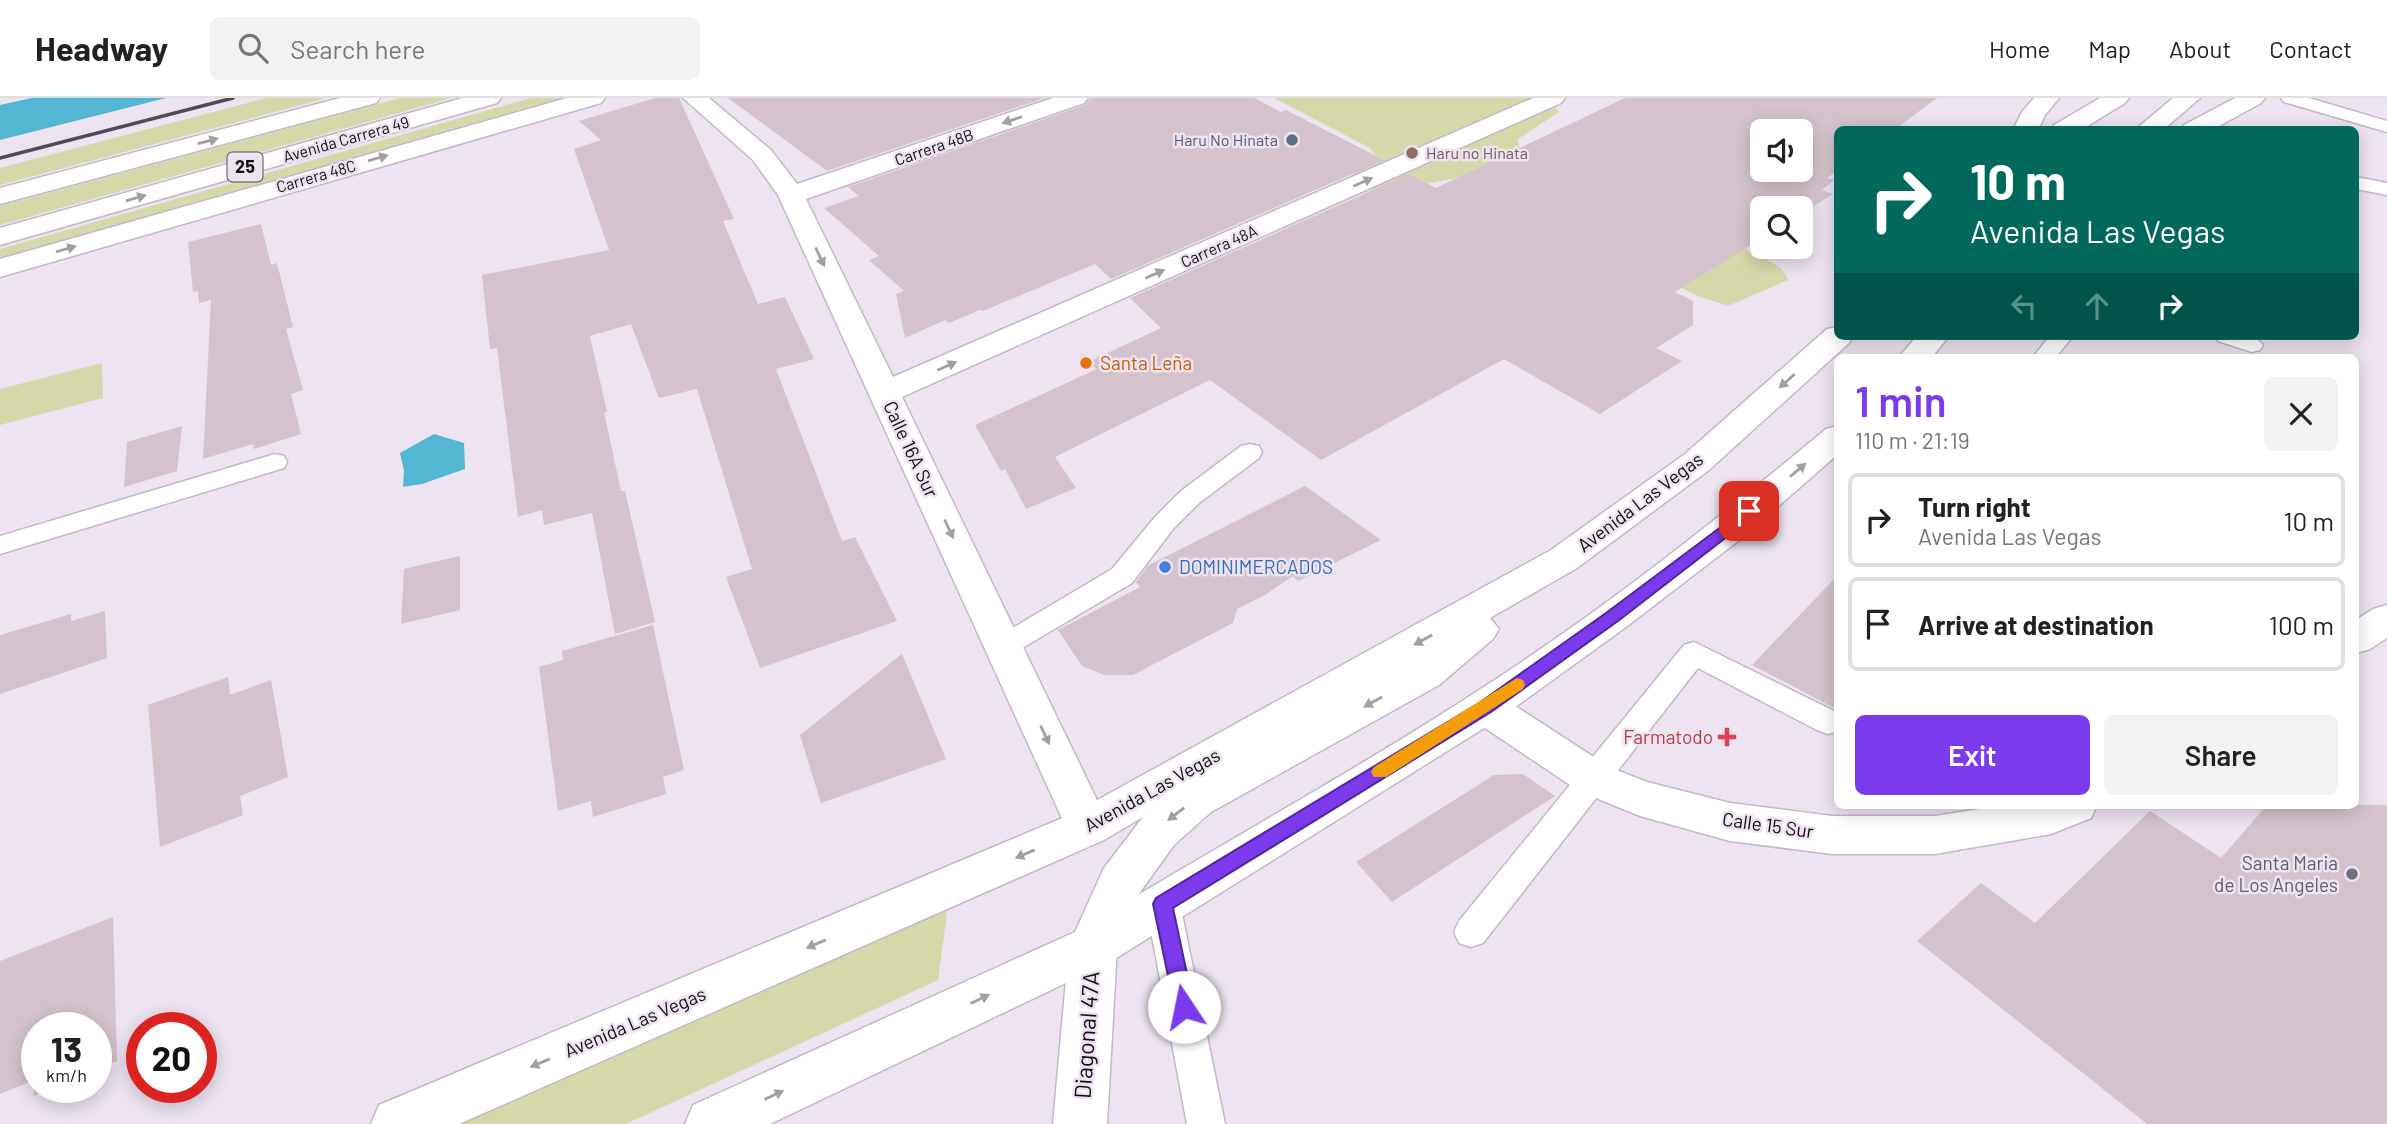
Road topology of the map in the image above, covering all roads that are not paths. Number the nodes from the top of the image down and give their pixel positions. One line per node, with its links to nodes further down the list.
1 (368, 98): 20 (main road, Avenida Carrera 49 / 25, one-way to 1)
2 (489, 98): 21 (main road, Avenida Carrera 49 / 25, one-way to 2)
3 (593, 98): 22 (main road, Carrera 48C, one-way to 3)
4 (695, 98): 19 (main road, Calle 16A Sur)
5 (1076, 98): 19 (main road, Carrera 48B, one-way to 19)
6 (1553, 98): 30 (main road, Carrera 48A, one-way to 6)
7 (2047, 98): 12 (main road)
8 (2116, 98): 13 (main road)
9 (2188, 98): 14 (main road)
10 (2253, 98): 15 (main road)
11 (2290, 98): 16 (lane)
12 (2027, 126)
13 (2070, 126)
14 (2152, 126)
15 (2200, 126)
16 (2387, 127)
17 (2359, 184): 18 (lane)
18 (2387, 189)
19 (791, 195): 30 (main road, Calle 16A Sur, one-way to 30)
20 (0, 196)
21 (0, 237)
22 (0, 268)
23 (1834, 340): 35 (main road, Avenida Las Vegas, one-way to 35)
24 (1930, 340): 28 (main road)
25 (2059, 340): 29 (lane)
26 (2238, 340): 27 (lane)
27 (2252, 345)
28 (1917, 354)
29 (2047, 354)
30 (884, 393): 38 (main road, Calle 16A Sur, one-way to 38)
31 (1834, 439): 39 (main road, one-way to 31)
32 (1250, 452): 38 (lane)
33 (275, 462): 34 (lane)
34 (0, 545)
35 (1564, 559): 43 (main road, Avenida Las Vegas, one-way to 43); 46 (main road, Diagonal 47A, one-way to 46)
36 (2387, 619): 37 (main road)
37 (2359, 637)
38 (1004, 646): 43 (main road, Calle 16A Sur, one-way to 43)
39 (1485, 708): 41 (main road, Calle 15 Sur); 44 (main road)
40 (1828, 722): 41 (lane)
41 (1594, 779): 42 (main road, Calle 15 Sur); 45 (lane)
42 (2066, 809)
43 (1088, 827): 47 (main road, Avenida Las Vegas, one-way to 47)
44 (1163, 904): 46 (main road); 50 (lane)
45 (1471, 932)
46 (1093, 947): 48 (main road, one-way to 46); 49 (main road, Diagonal 47A)
47 (398, 1124)
48 (712, 1124)
49 (1080, 1124)
50 (1206, 1124)

